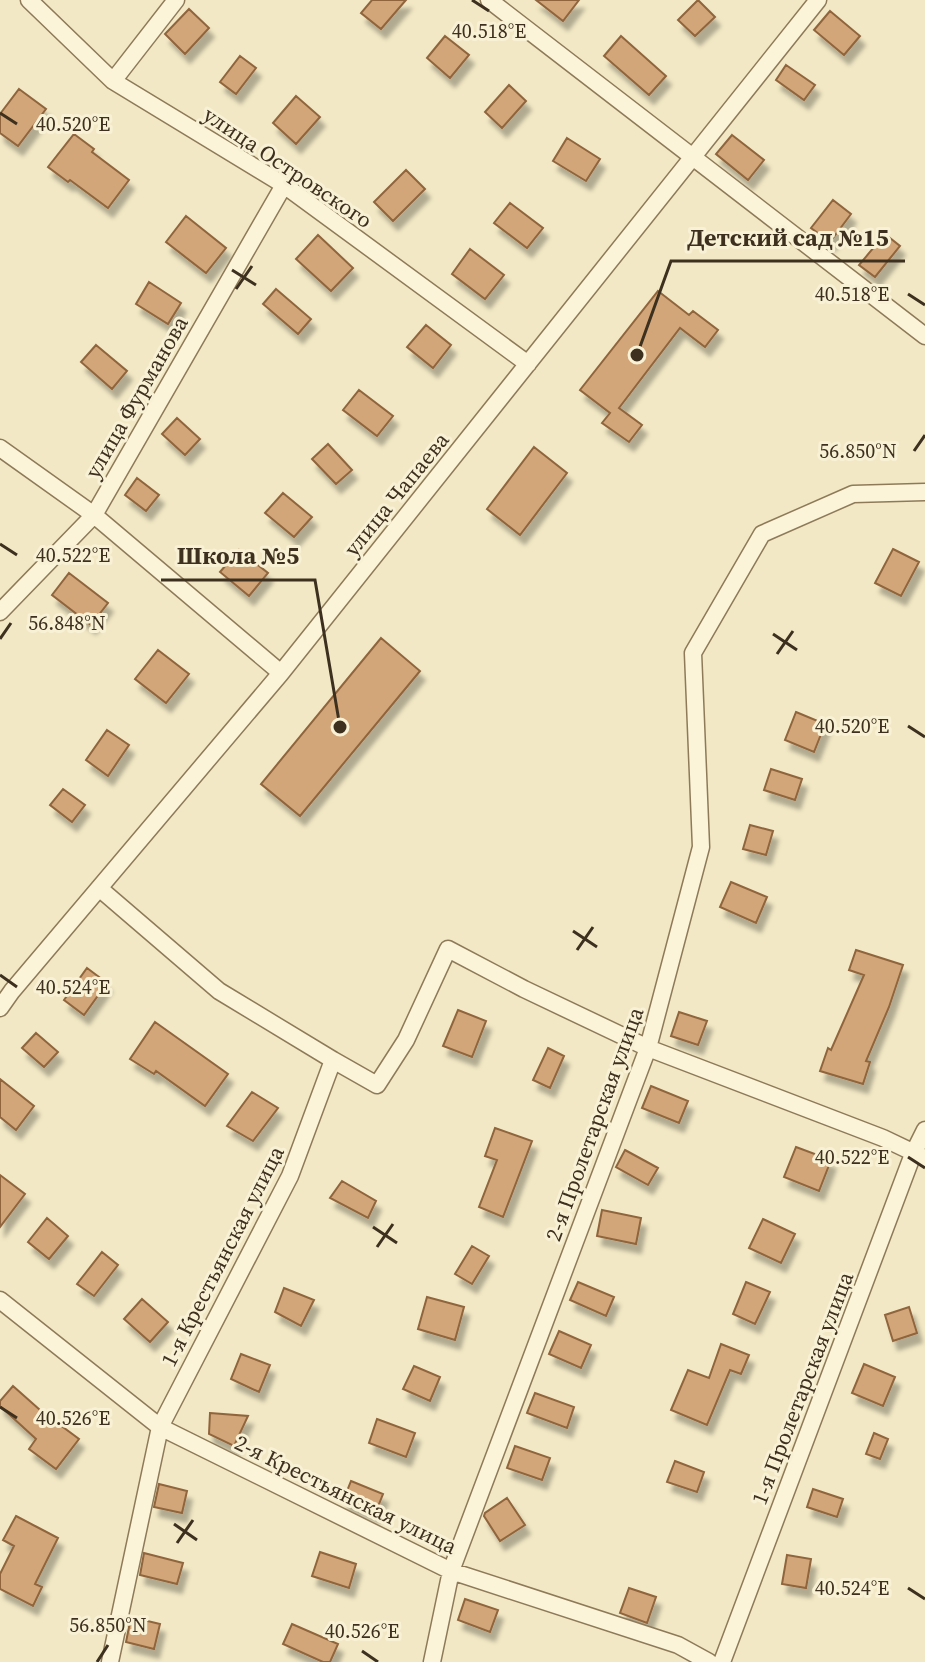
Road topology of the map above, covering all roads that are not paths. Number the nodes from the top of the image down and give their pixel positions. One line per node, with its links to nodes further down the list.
1 (29, 0): 5 (street, улица Островского)
2 (176, 0): 5 (street)
3 (489, 0): 6 (street)
4 (818, 0): 6 (street, улица Чапаева)
5 (113, 81): 7 (street, улица Островского)
6 (694, 158): 8 (street); 9 (street, улица Чапаева)
7 (284, 185): 9 (street, улица Островского); 12 (street, улица Фурманова)
8 (925, 336)
9 (528, 364): 14 (street, улица Чапаева)
10 (0, 448): 12 (street)
11 (925, 492): 18 (street, 2-я Пролетарская улица)
12 (94, 515): 13 (street, улица Фурманова); 14 (street)
13 (0, 612)
14 (281, 673): 15 (street, улица Чапаева)
15 (99, 888): 16 (street, улица Чапаева); 19 (street)
16 (6, 985): 17 (street, улица Чапаева)
17 (0, 1008)
18 (648, 1048): 19 (street); 21 (street); 24 (street, 2-я Пролетарская улица)
19 (333, 1060): 23 (street, 1-я Крестьянская улица)
20 (925, 1130): 21 (street, 1-я Пролетарская улица)
21 (919, 1156): 28 (street, 1-я Пролетарская улица)
22 (0, 1300): 23 (street, 2-я Крестьянская улица)
23 (160, 1427): 24 (street, 2-я Крестьянская улица); 25 (street, 1-я Крестьянская улица)
24 (451, 1571): 26 (street, 2-я Пролетарская улица); 27 (street, 2-я Крестьянская улица)
25 (110, 1662)
26 (432, 1662)
27 (709, 1662)
28 (722, 1662)

